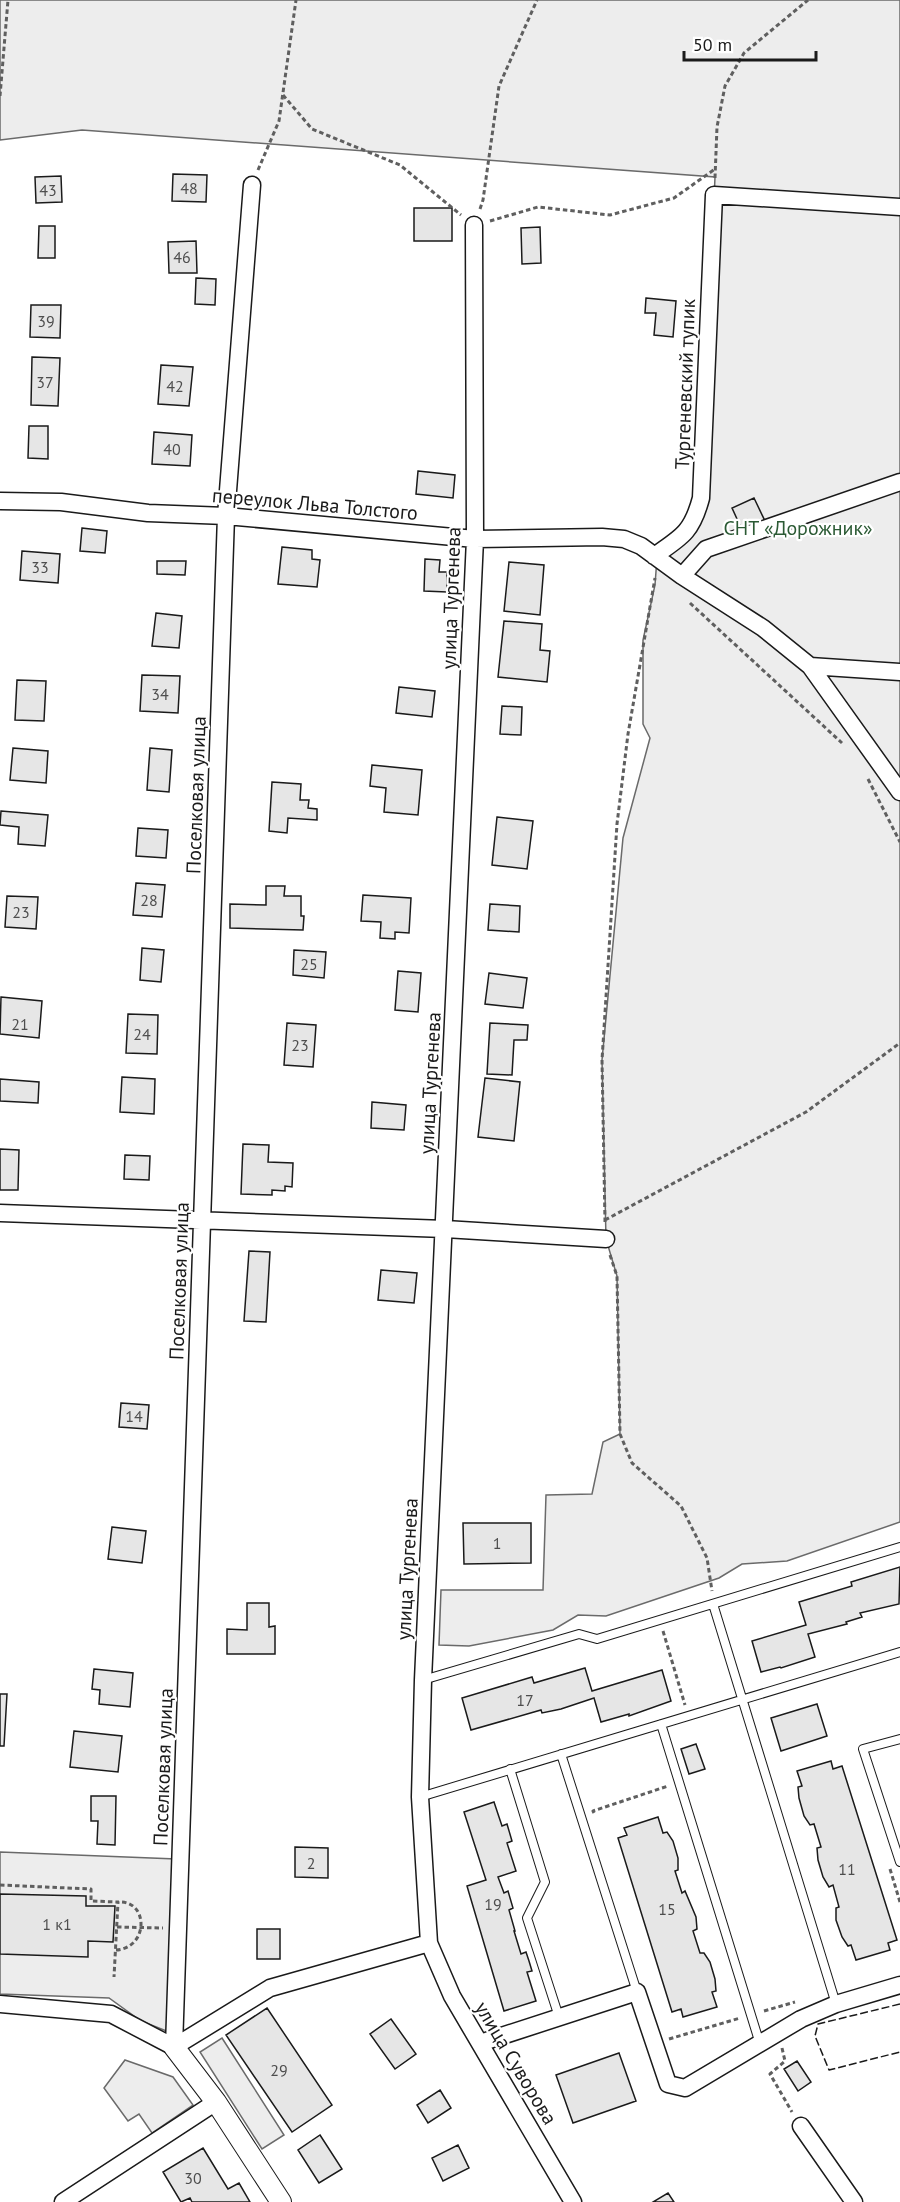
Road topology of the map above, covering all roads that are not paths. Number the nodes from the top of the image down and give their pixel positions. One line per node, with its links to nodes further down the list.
1 (252, 185): 6 (street, Поселковая улица)
2 (900, 207): 8 (street, Тургеневский тупик)
3 (474, 225): 7 (street, улица Тургенева)
4 (900, 482): 9 (street)
5 (0, 501): 6 (street, переулок Льва Толстого)
6 (226, 516): 7 (street, переулок Льва Толстого); 14 (street, Поселковая улица)
7 (475, 539): 8 (street, переулок Льва Толстого); 15 (street, улица Тургенева)
8 (656, 557): 9 (street, переулок Льва Толстого)
9 (682, 576): 10 (street, переулок Льва Толстого)
10 (810, 666): 11 (street); 12 (street, переулок Льва Толстого)
11 (900, 672)
12 (900, 792)
13 (0, 1213): 14 (street)
14 (202, 1220): 15 (street); 36 (street, Поселковая улица)
15 (445, 1229): 16 (street); 20 (street, улица Тургенева)
16 (606, 1239)
17 (900, 1547): 18 (lane)
18 (713, 1604): 20 (lane); 21 (lane)
19 (900, 1652): 21 (lane)
20 (423, 1680): 26 (street, улица Тургенева)
21 (743, 1699): 22 (lane); 32 (lane)
22 (661, 1724): 24 (lane); 35 (lane)
23 (900, 1739): 27 (lane)
24 (561, 1754): 25 (lane); 30 (lane)
25 (510, 1769): 26 (lane); 33 (lane)
26 (420, 1797): 28 (street, улица Тургенева)
27 (900, 1862)
28 (429, 1942): 34 (street, улица Суворова); 36 (street)
29 (900, 1985): 32 (street)
30 (637, 1992): 33 (street); 35 (street)
31 (0, 2004): 36 (street)
32 (837, 2004): 35 (street)
33 (559, 2017): 34 (street)
34 (480, 2043): 41 (street, улица Суворова)
35 (760, 2044)
36 (174, 2047): 37 (street)
37 (216, 2102): 39 (street); 40 (street)
38 (801, 2126): 42 (street)
39 (63, 2202)
40 (281, 2202)
41 (573, 2202)
42 (854, 2202)

